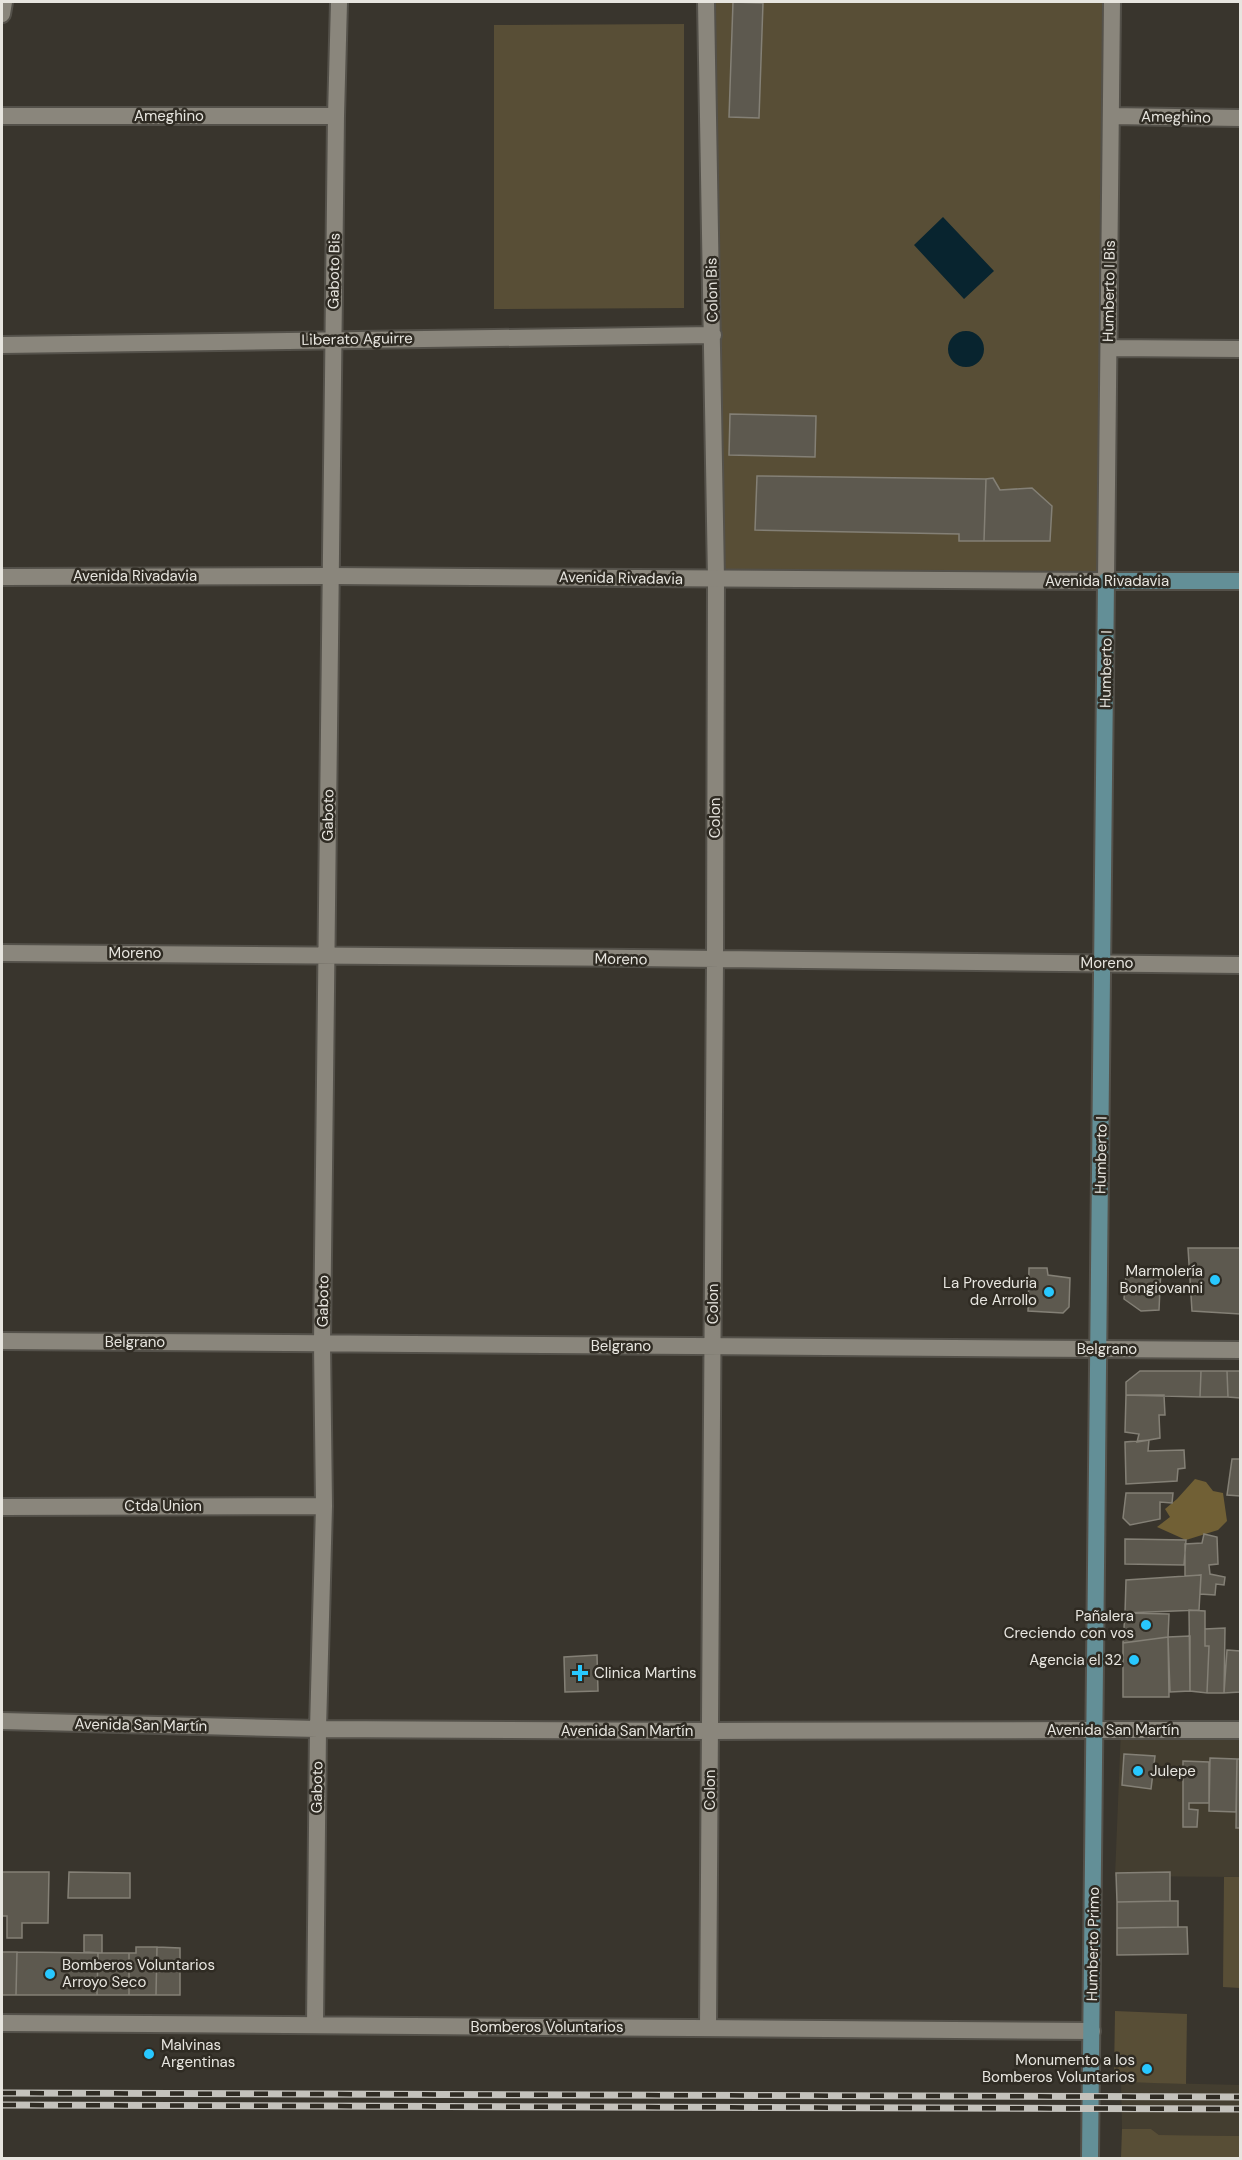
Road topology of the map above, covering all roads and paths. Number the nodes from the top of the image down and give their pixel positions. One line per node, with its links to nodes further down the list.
1 (4, 2): 5 (street)
2 (339, 2): 7 (street, Gaboto Bis)
3 (706, 2): 10 (street, Colon Bis)
4 (1112, 2): 8 (street, Humberto I Bis)
5 (2, 14)
6 (2, 116): 7 (street, Ameghino)
7 (336, 116): 11 (street, Gaboto Bis)
8 (1111, 116): 9 (street, Ameghino); 13 (street, Humberto I Bis)
9 (1240, 118)
10 (713, 335): 11 (street, Liberato Aguirre); 17 (street, Colon Bis)
11 (333, 339): 12 (street, Liberato Aguirre); 15 (street, Gaboto Bis)
12 (2, 345)
13 (1109, 348): 14 (street); 18 (street, Humberto I Bis)
14 (1240, 349)
15 (331, 576): 16 (street, Avenida Rivadavia); 17 (street, Avenida Rivadavia); 21 (street, Gaboto)
16 (2, 577)
17 (716, 579): 18 (street, Avenida Rivadavia); 22 (street, Colon)
18 (1107, 581): 19 (main road, Avenida Rivadavia); 23 (main road, Humberto I)
19 (1240, 581)
20 (2, 953): 21 (street, Moreno)
21 (327, 954): 22 (street, Moreno); 26 (street, Gaboto)
22 (715, 960): 23 (street, Moreno); 27 (street, Colon)
23 (1103, 963): 24 (street, Moreno); 28 (main road, Humberto I)
24 (1240, 965)
25 (2, 1341): 26 (street, Belgrano)
26 (322, 1344): 27 (street, Belgrano); 30 (street, Gaboto)
27 (713, 1347): 28 (street, Belgrano); 36 (street, Colon)
28 (1099, 1349): 29 (street, Belgrano); 34 (main road, Humberto I)
29 (1240, 1350)
30 (324, 1506): 31 (street, Ctda Union); 33 (street, Gaboto)
31 (2, 1507)
32 (8, 1721): 33 (street, Avenida San Martín); 37 (street, Avenida San Martín)
33 (318, 1729): 36 (street, Avenida San Martín); 39 (street, Gaboto)
34 (1095, 1730): 35 (street, Avenida San Martín); 36 (street, Avenida San Martín); 41 (main road, Humberto Primo)
35 (1240, 1730)
36 (710, 1731): 40 (street, Colon)
37 (2, 1735)
38 (2, 2023): 39 (street, Bomberos Voluntarios)
39 (315, 2025): 40 (street, Bomberos Voluntarios)
40 (708, 2028): 41 (street, Bomberos Voluntarios)
41 (1092, 2031): 42 (main road, Humberto Primo)
42 (1090, 2158)

